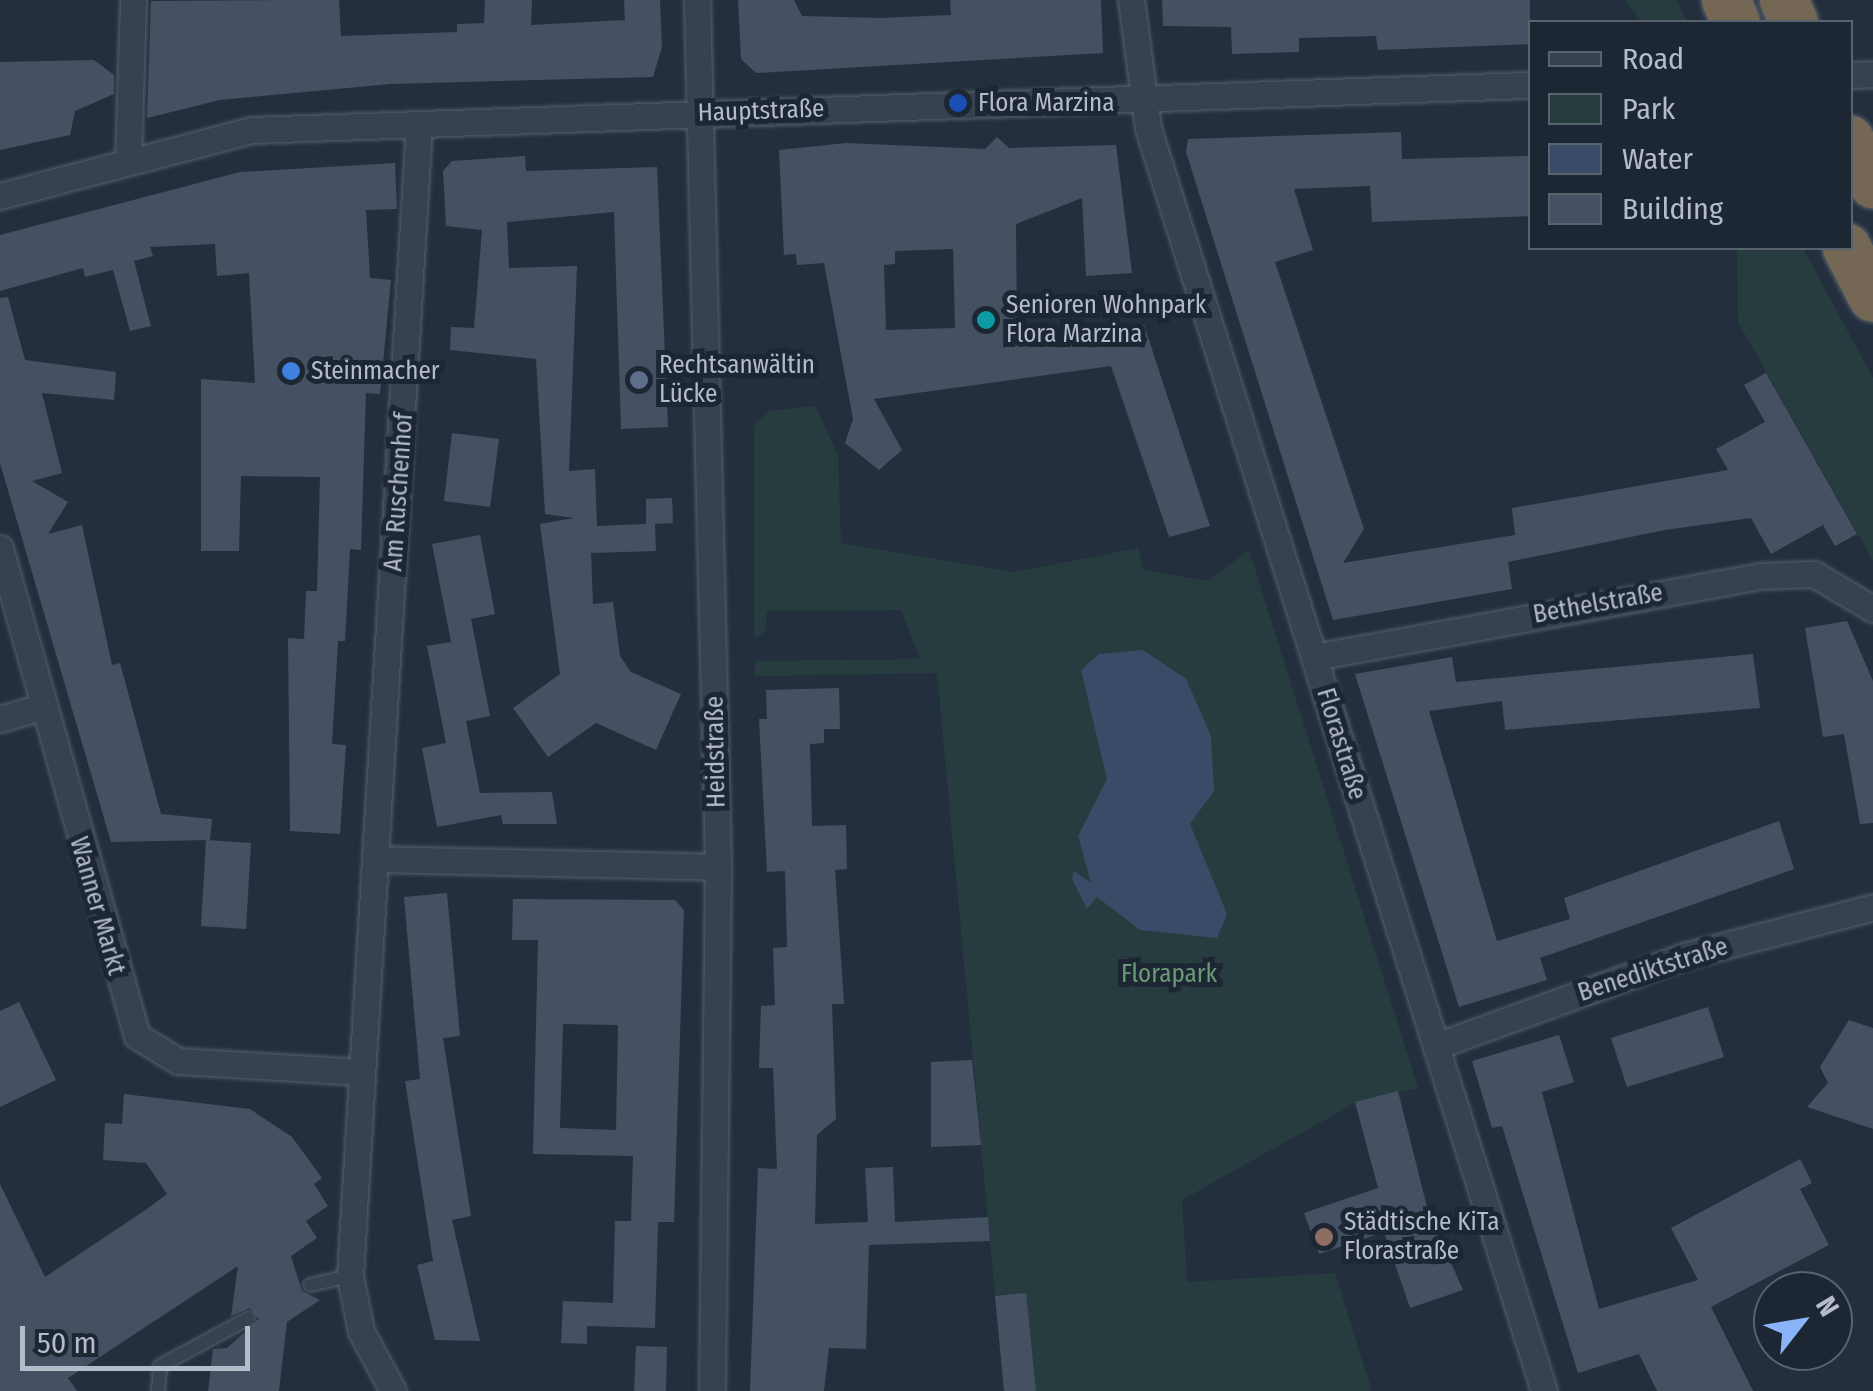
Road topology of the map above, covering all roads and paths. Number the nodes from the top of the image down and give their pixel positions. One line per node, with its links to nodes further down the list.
1 (133, 0): 9 (street)
2 (697, 0): 6 (street, Heidstraße)
3 (1131, 0): 5 (street, Florastraße)
4 (1528, 85): 5 (street, Hauptstraße)
5 (1140, 96): 6 (street, Hauptstraße); 16 (street, Florastraße)
6 (700, 114): 7 (street, Hauptstraße); 20 (street, Heidstraße)
7 (419, 124): 9 (street, Hauptstraße); 19 (street, Am Ruschenhof)
8 (1853, 146): 10 (highway)
9 (128, 162): 11 (street, Hauptstraße)
10 (1873, 184)
11 (0, 196)
12 (1848, 250): 13 (highway)
13 (1873, 298)
14 (0, 548): 17 (street, Wanner Markt)
15 (1873, 609): 16 (street, Bethelstraße)
16 (1314, 657): 22 (street, Florastraße)
17 (41, 707): 18 (street); 23 (street, Wanner Markt)
18 (0, 719)
19 (376, 860): 20 (street); 23 (street, Am Ruschenhof)
20 (718, 867): 29 (street, Heidstraße)
21 (1873, 906): 22 (street, Benediktstraße)
22 (1436, 1046): 30 (street, Florastraße)
23 (362, 1072): 24 (street, Am Ruschenhof)
24 (350, 1276): 25 (lane); 28 (street, Am Ruschenhof)
25 (310, 1286)
26 (249, 1318): 27 (lane)
27 (158, 1391)
28 (393, 1391)
29 (712, 1391)
30 (1544, 1391)

